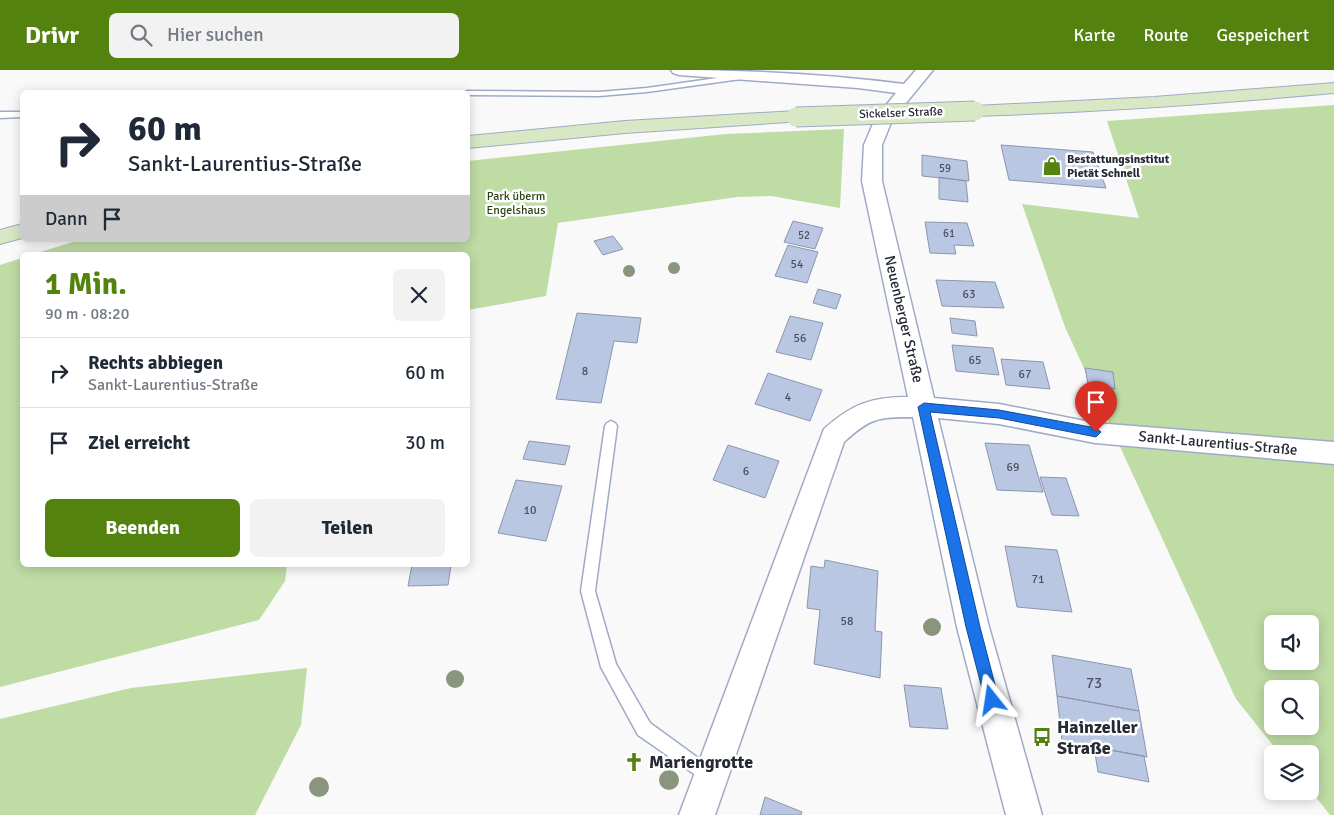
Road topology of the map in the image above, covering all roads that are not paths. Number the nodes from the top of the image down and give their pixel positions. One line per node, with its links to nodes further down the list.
1 (679, 70): 3 (street)
2 (925, 70): 5 (street, Neuenberger Straße)
3 (753, 75): 5 (street); 6 (lane)
4 (1334, 88): 9 (main road, Sickelser Straße, bridge)
5 (908, 90): 12 (street, Neuenberger Straße)
6 (470, 93)
7 (0, 115): 8 (lane)
8 (20, 115)
9 (470, 142)
10 (20, 232): 11 (main road)
11 (0, 237)
12 (924, 407): 14 (street, Sankt-Laurentius-Straße); 15 (street); 17 (street, Neuenberger Straße)
13 (611, 426): 15 (lane)
14 (1334, 453)
15 (710, 777): 16 (street)
16 (697, 815)
17 (1024, 815)

